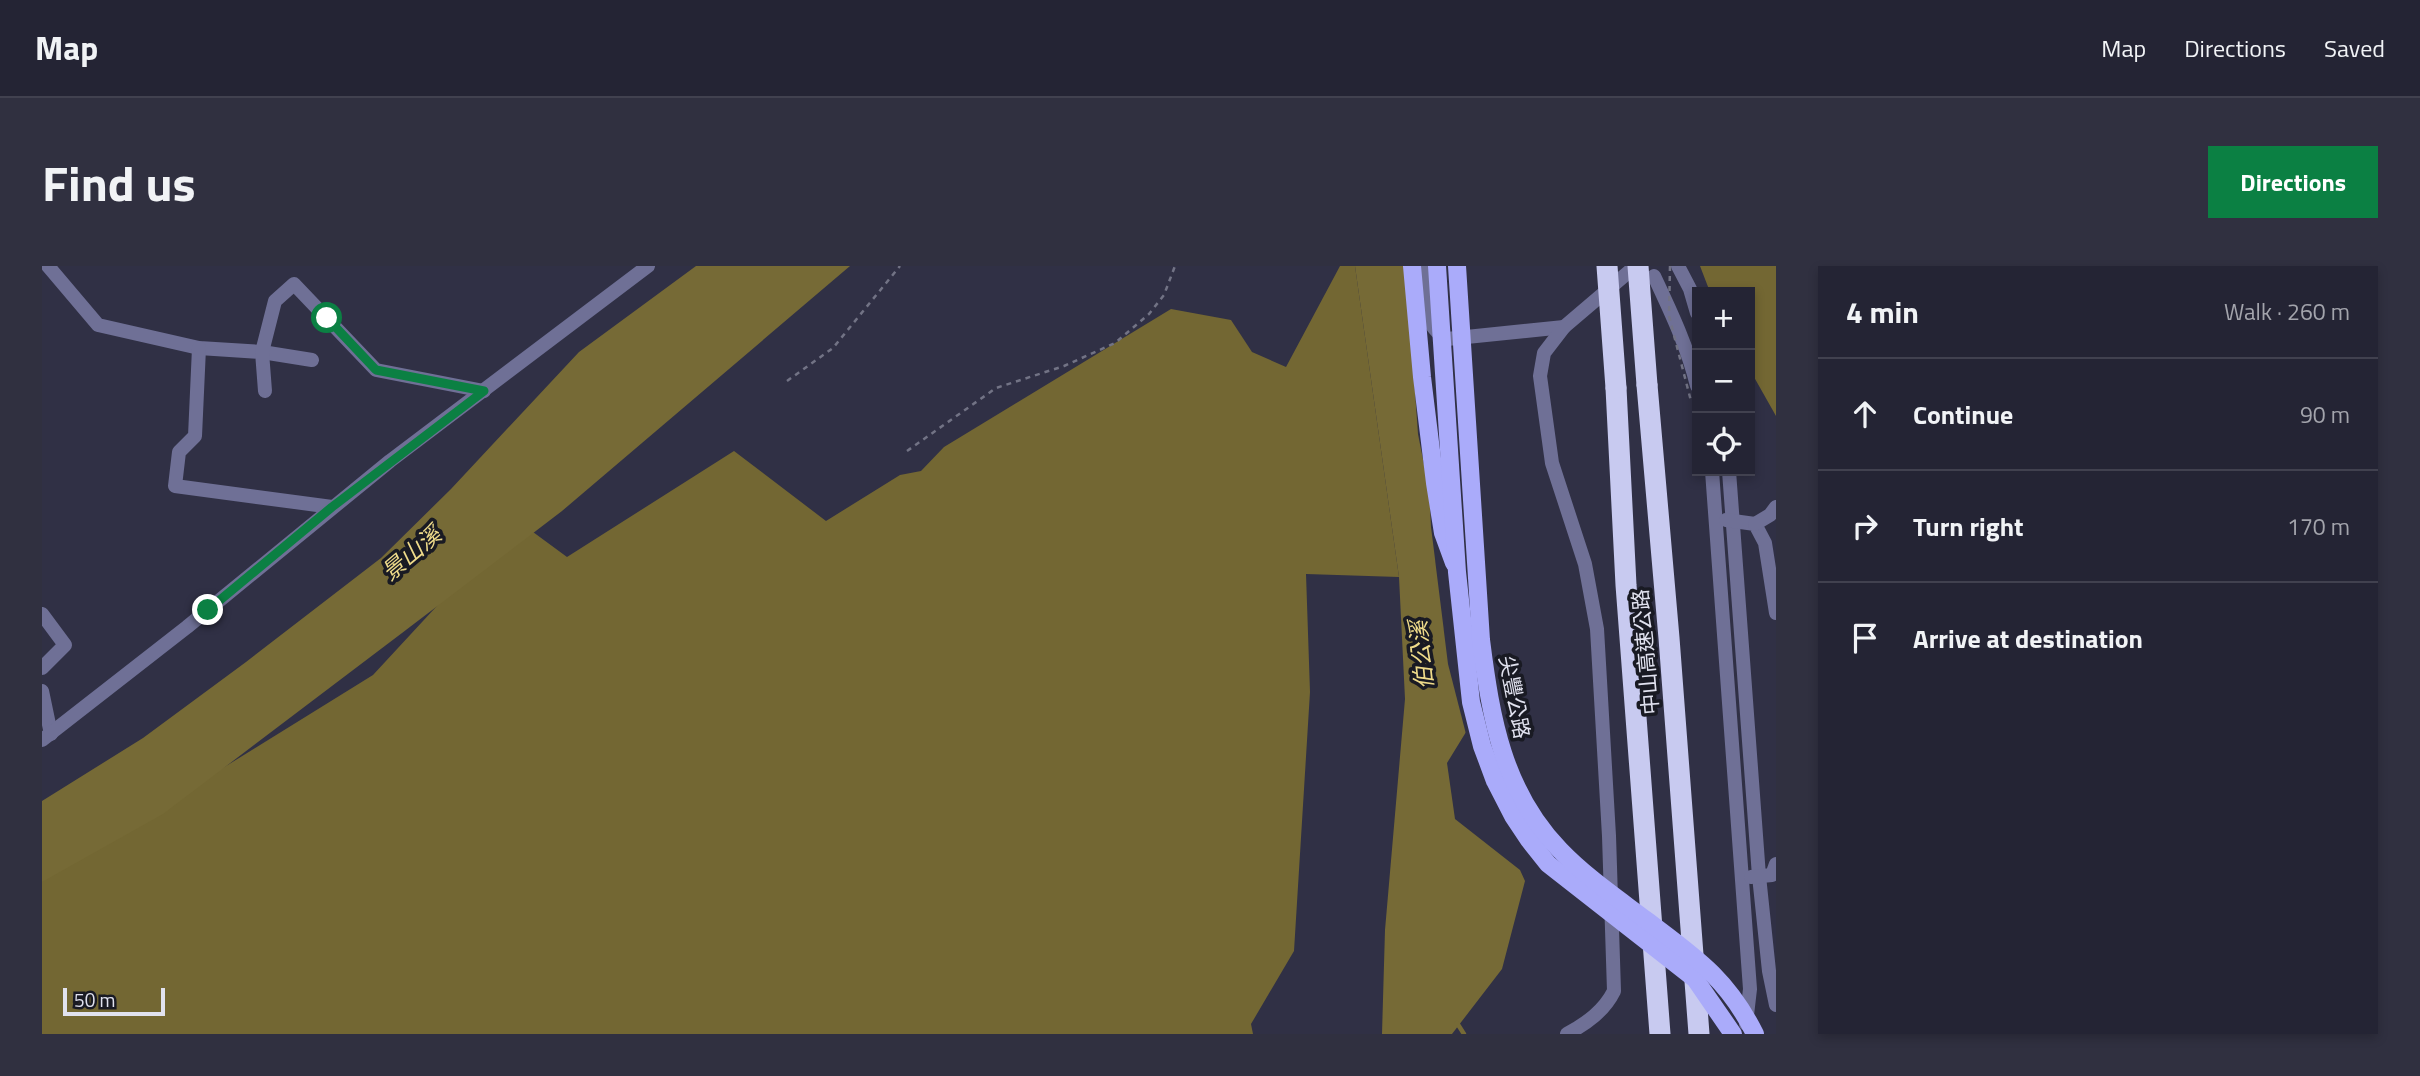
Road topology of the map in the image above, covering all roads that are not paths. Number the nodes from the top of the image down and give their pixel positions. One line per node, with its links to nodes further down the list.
1 (48, 266): 12 (street)
2 (648, 266): 17 (street)
3 (1412, 266): 25 (main road, bridge)
4 (1424, 266): 11 (street)
5 (1437, 266): 25 (main road, 尖豐公路, bridge)
6 (1457, 266): 39 (main road, 尖豐公路, bridge)
7 (1607, 266): 35 (highway, 中山高速公路, bridge)
8 (1678, 268): 10 (street)
9 (1643, 269): 11 (street); 15 (street); 36 (highway, 中山高速公路, bridge)
10 (1692, 296)
11 (1564, 327): 34 (street)
12 (199, 348): 13 (street); 20 (street)
13 (262, 352): 14 (street); 16 (street); 17 (street)
14 (312, 360)
15 (1692, 371)
16 (265, 391)
17 (484, 391): 20 (street)
18 (1712, 476): 23 (street)
19 (1730, 476): 22 (street)
20 (332, 507): 30 (street)
21 (1776, 507): 24 (street)
22 (1734, 520): 23 (street); 24 (street); 31 (street)
23 (1715, 521): 32 (street)
24 (1755, 524): 26 (street)
25 (1457, 572): 37 (main road, 尖豐公路, bridge)
26 (1775, 607)
27 (42, 614): 28 (street)
28 (42, 668)
29 (42, 691): 30 (street)
30 (46, 737)
31 (1771, 875): 32 (street); 33 (street)
32 (1742, 878): 38 (street)
33 (1776, 1005)
34 (1567, 1034)
35 (1660, 1034)
36 (1699, 1034)
37 (1733, 1034)
38 (1745, 1034)
39 (1755, 1034)

